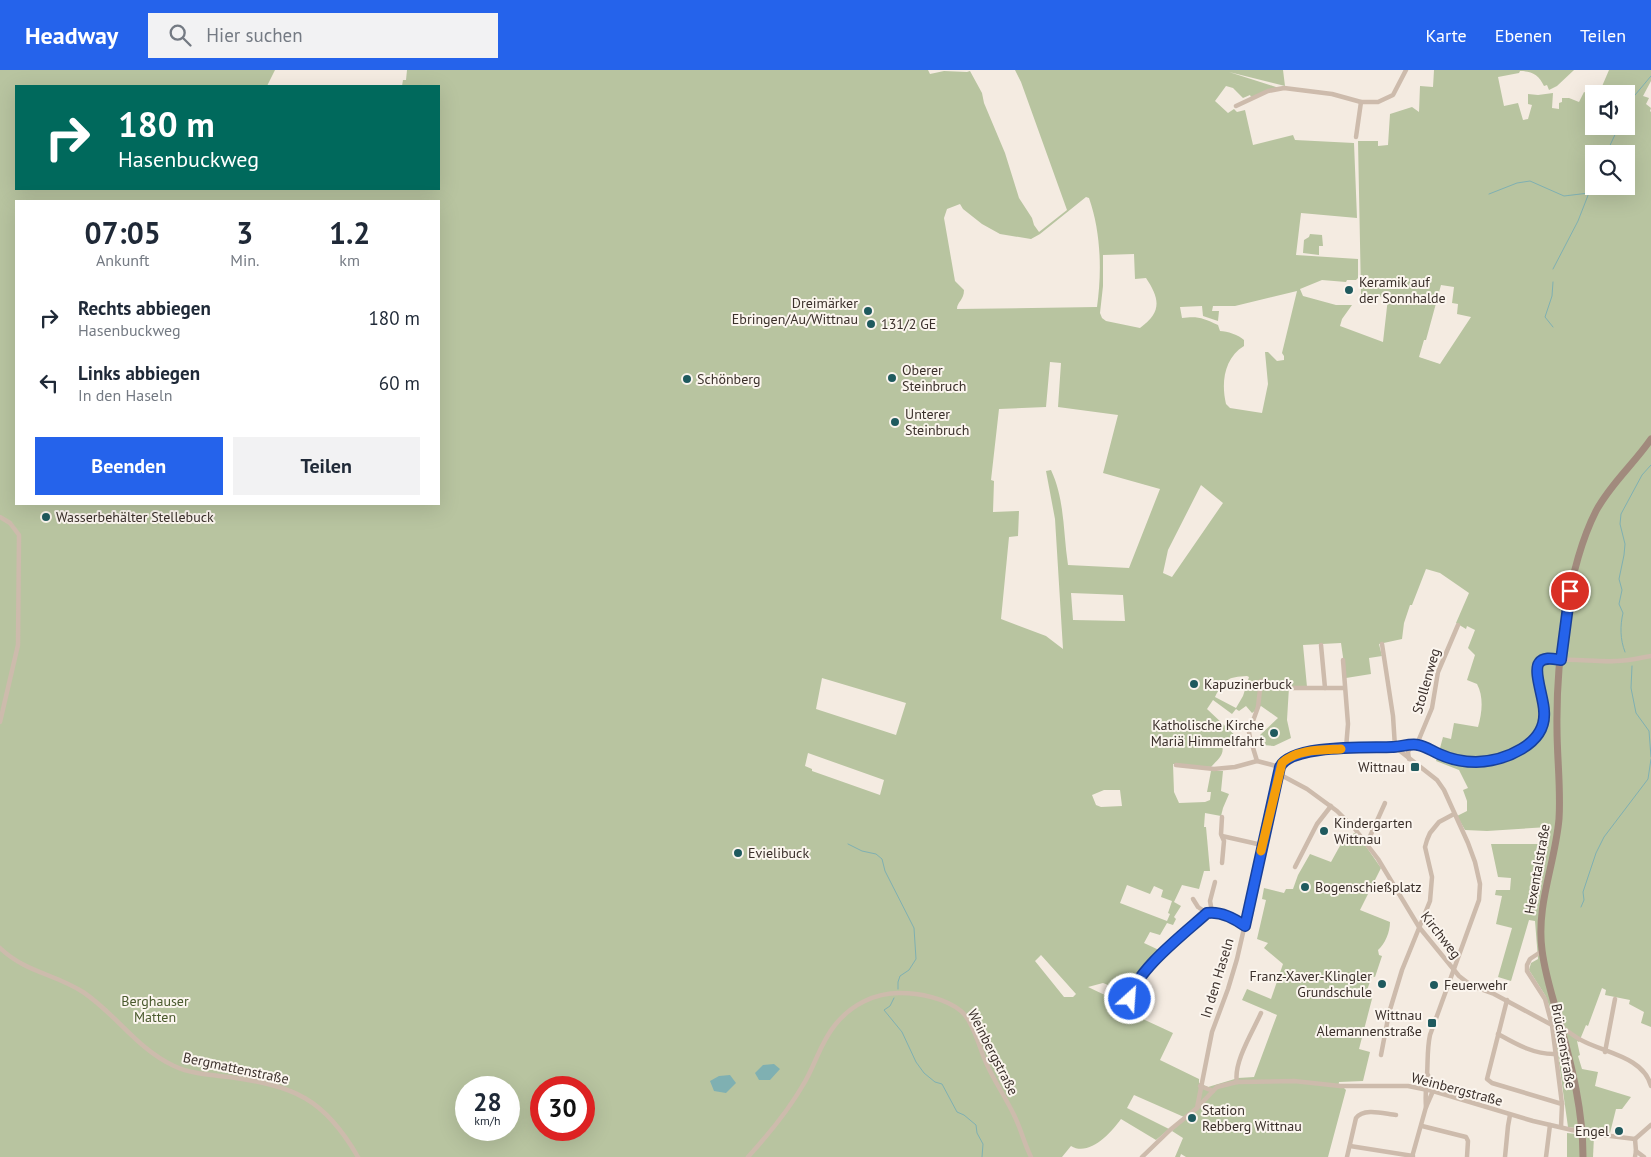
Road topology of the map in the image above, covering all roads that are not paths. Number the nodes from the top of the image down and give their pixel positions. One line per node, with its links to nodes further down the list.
1 (1406, 70): 2 (street)
2 (1361, 102): 3 (street); 4 (street)
3 (1236, 106)
4 (1356, 137)
5 (1651, 439): 12 (main road, Hexentalstraße)
6 (0, 516): 17 (street)
7 (1458, 625): 18 (street, Stollenweg)
8 (1382, 644): 19 (street)
9 (1321, 645): 15 (street)
10 (1651, 656): 12 (street)
11 (1342, 660): 16 (street)
12 (1561, 660): 18 (street); 41 (main road, Hexentalstraße)
13 (1261, 681): 22 (street)
14 (1289, 688): 15 (street)
15 (1325, 688): 16 (street)
16 (1344, 688): 20 (street)
17 (0, 722)
18 (1414, 745): 19 (street); 21 (street, Stollenweg)
19 (1395, 747): 20 (street); 21 (street)
20 (1346, 748): 24 (street)
21 (1409, 759): 28 (street)
22 (1257, 761): 23 (street); 24 (street)
23 (1176, 765)
24 (1280, 767): 25 (street, In den Haseln)
25 (1279, 774): 27 (street, Kirchweg); 32 (street, In den Haseln)
26 (1384, 803): 31 (street)
27 (1331, 806): 31 (street, Kirchweg); 34 (street)
28 (1454, 814): 39 (street); 42 (street)
29 (1222, 817): 30 (street)
30 (1222, 836): 32 (street); 33 (street)
31 (1367, 843): 39 (street, Kirchweg)
32 (1262, 845): 38 (street, In den Haseln)
33 (1222, 862)
34 (1296, 868)
35 (1214, 882): 37 (street)
36 (1193, 899): 37 (street)
37 (1209, 912): 38 (street); 45 (street)
38 (1245, 926): 55 (street, In den Haseln)
39 (1419, 928): 42 (street, Kirchweg); 51 (street)
40 (0, 948): 73 (street, Bergmattenstraße)
41 (1542, 951): 47 (street, Brückenstraße); 48 (main road, Hexentalstraße)
42 (1454, 969): 44 (street, Kirchweg); 53 (street)
43 (1615, 999): 50 (street)
44 (1507, 1000): 47 (street, Kirchweg); 49 (street)
45 (1132, 1014)
46 (1261, 1014): 54 (street)
47 (1552, 1025): 52 (street, Brückenstraße)
48 (1561, 1026): 50 (street); 81 (main road, Hexentalstraße)
49 (1498, 1034): 52 (street); 60 (street)
50 (1605, 1052): 56 (street)
51 (1381, 1054)
52 (1556, 1054): 60 (street, Brückenstraße)
53 (1427, 1074): 57 (street); 59 (street)
54 (1237, 1082): 57 (street, Weinbergstraße); 58 (street, Weinbergstraße)
55 (1200, 1086): 58 (street); 62 (street, In den Haseln)
56 (1651, 1086)
57 (1424, 1089): 59 (street, Weinbergstraße); 61 (street)
58 (1213, 1091): 62 (street, Weinbergstraße)
59 (1433, 1092): 61 (street); 64 (street, Weinbergstraße)
60 (1562, 1104): 68 (street, Brückenstraße)
61 (1426, 1107): 67 (street)
62 (1197, 1108): 76 (street, Weinbergstraße)
63 (1396, 1115): 70 (street)
64 (1510, 1115): 65 (street, Weinbergstraße); 79 (street)
65 (1550, 1125): 68 (street, Weinbergstraße); 80 (street)
66 (1651, 1125): 69 (street)
67 (1422, 1126): 72 (street); 78 (street)
68 (1561, 1128): 69 (street, Weinbergstraße, bridge)
69 (1635, 1140): 71 (street)
70 (1350, 1146): 72 (street); 77 (street)
71 (1636, 1151): 82 (street); 83 (street)
72 (1412, 1156)
73 (358, 1157)
74 (748, 1157): 75 (street, Weinbergstraße)
75 (1031, 1157)
76 (1142, 1157)
77 (1347, 1157)
78 (1467, 1157)
79 (1506, 1157)
80 (1546, 1157)
81 (1583, 1157)
82 (1634, 1157)
83 (1644, 1157)

